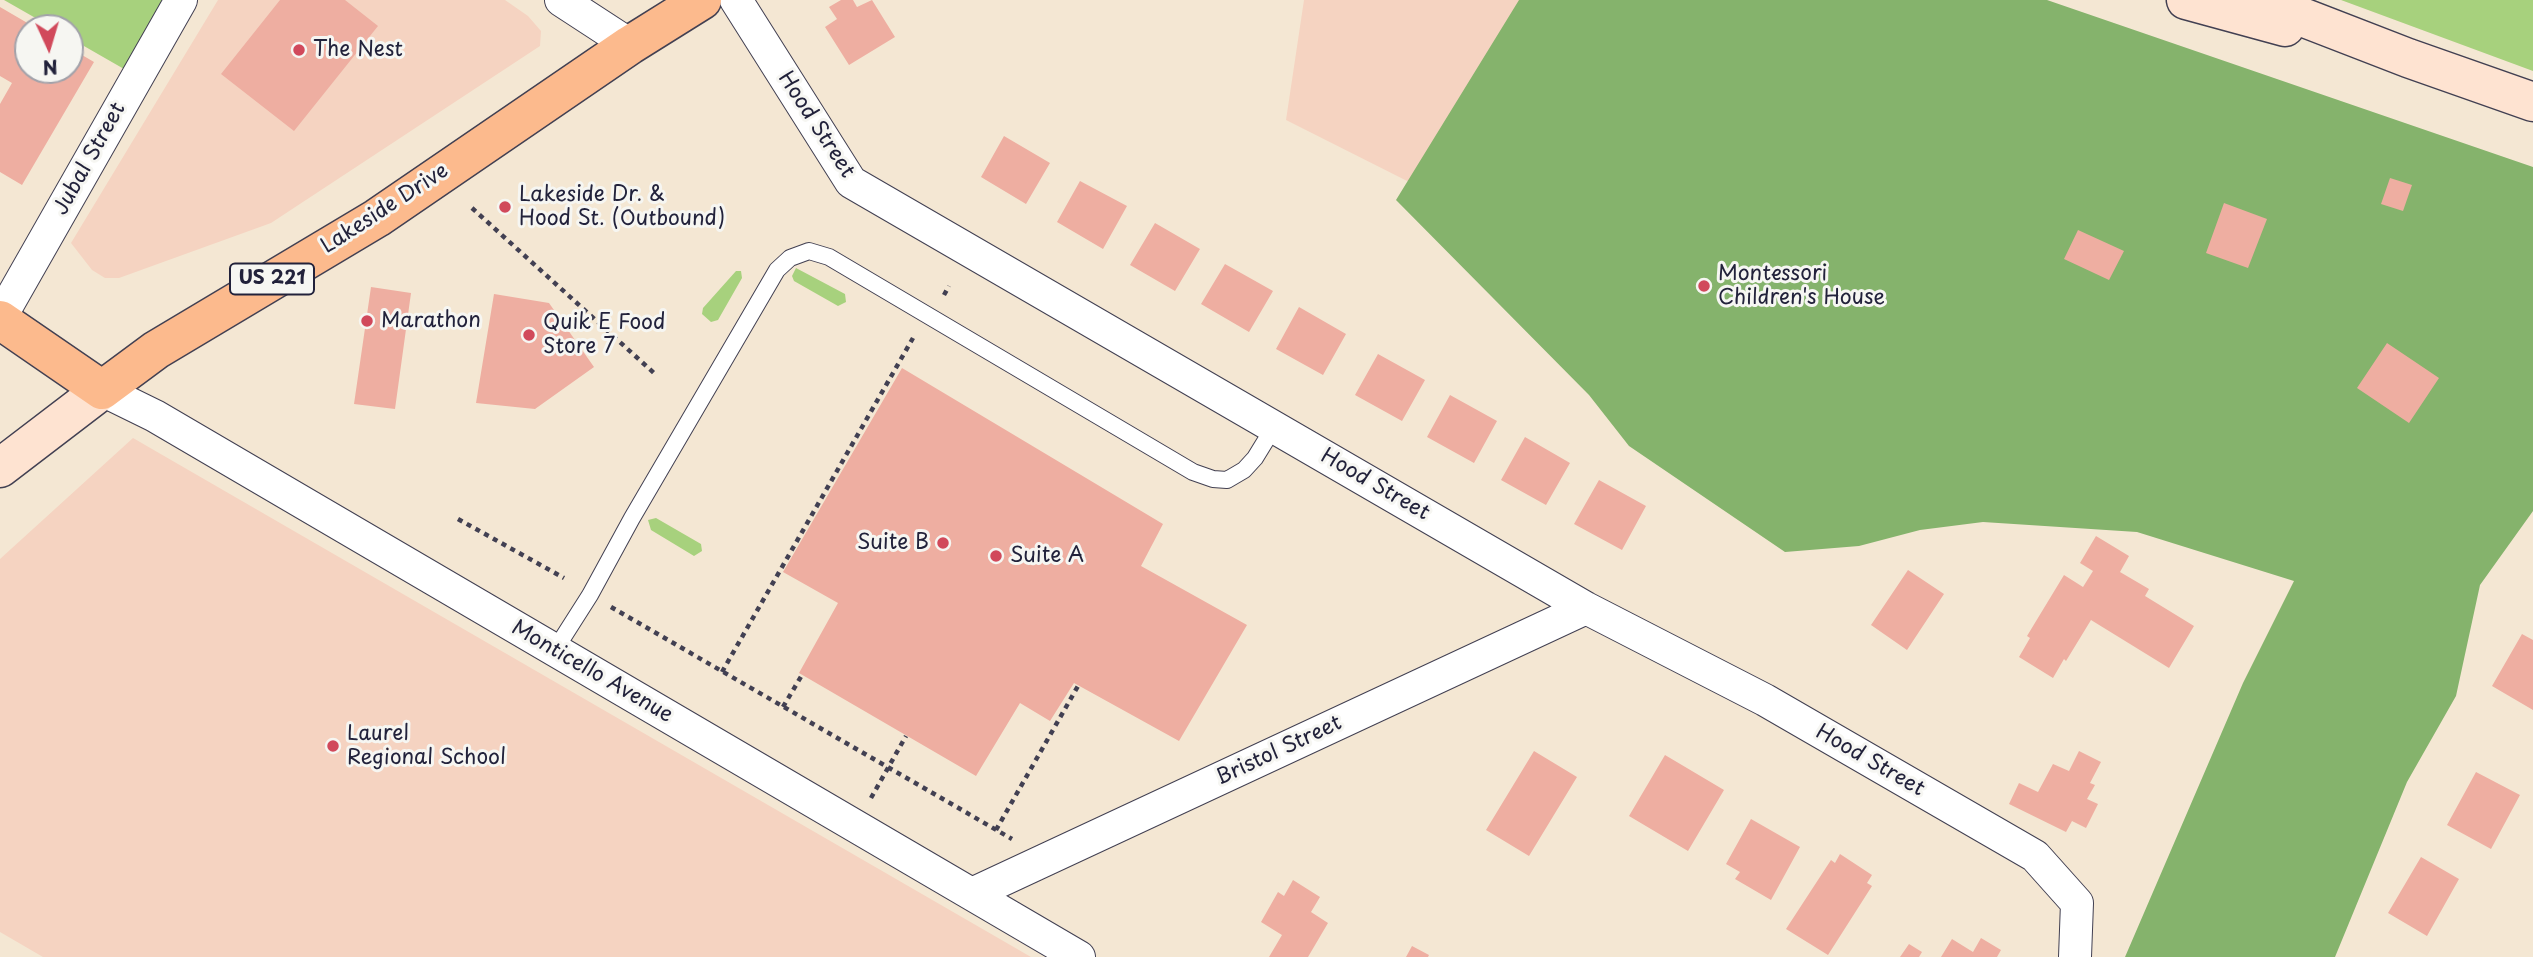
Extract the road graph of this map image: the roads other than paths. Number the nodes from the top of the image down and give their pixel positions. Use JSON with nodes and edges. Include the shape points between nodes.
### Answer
{"nodes":[{"id":1,"x":181,"y":0,"type":"edge"},
{"id":2,"x":561,"y":0,"type":"edge"},
{"id":3,"x":702,"y":0,"type":"edge"},
{"id":4,"x":736,"y":0,"type":"edge"},
{"id":5,"x":2186,"y":0,"type":"edge"},
{"id":6,"x":2258,"y":0,"type":"edge"},
{"id":7,"x":631,"y":45,"type":"junction"},
{"id":8,"x":2408,"y":58,"type":"junction"},
{"id":9,"x":2533,"y":102,"type":"edge"},
{"id":10,"x":0,"y":319,"type":"edge"},
{"id":11,"x":102,"y":390,"type":"junction"},
{"id":12,"x":1274,"y":427,"type":"junction"},
{"id":13,"x":0,"y":468,"type":"edge"},
{"id":14,"x":1586,"y":608,"type":"junction"},
{"id":15,"x":555,"y":650,"type":"junction"},
{"id":16,"x":972,"y":894,"type":"junction"},
{"id":17,"x":1079,"y":957,"type":"edge"},
{"id":18,"x":2075,"y":957,"type":"edge"}],
"edges":[{"from":1,"to":10,"type":"street","name":"Jubal Street"},
{"from":2,"to":7,"type":"street"},
{"from":3,"to":7,"type":"main road","name":"Lakeside Drive","number":"US 221"},
{"from":4,"to":12,"type":"street","name":"Hood Street","via":[[851,182]]},
{"from":5,"to":8,"type":"main road"},
{"from":6,"to":8,"type":"main road"},
{"from":7,"to":11,"type":"main road","name":"Lakeside Drive","number":"US 221","via":[[377,218],[156,350]]},
{"from":8,"to":9,"type":"main road"},
{"from":10,"to":11,"type":"main road"},
{"from":11,"to":13,"type":"main road","name":"Lakeside Drive"},
{"from":11,"to":15,"type":"street","name":"Monticello Avenue","via":[[155,416]]},
{"from":12,"to":14,"type":"street","name":"Hood Street"},
{"from":12,"to":15,"type":"lane","via":[[1255,458],[1227,480],[1193,472],[829,257],[809,251],[790,258],[777,270]]},
{"from":14,"to":16,"type":"street","name":"Bristol Street"},
{"from":14,"to":18,"type":"street","name":"Hood Street","via":[[1765,700],[2035,856],[2077,903]]},
{"from":15,"to":16,"type":"street","name":"Monticello Avenue"},
{"from":16,"to":17,"type":"street","name":"Monticello Avenue"}]}
